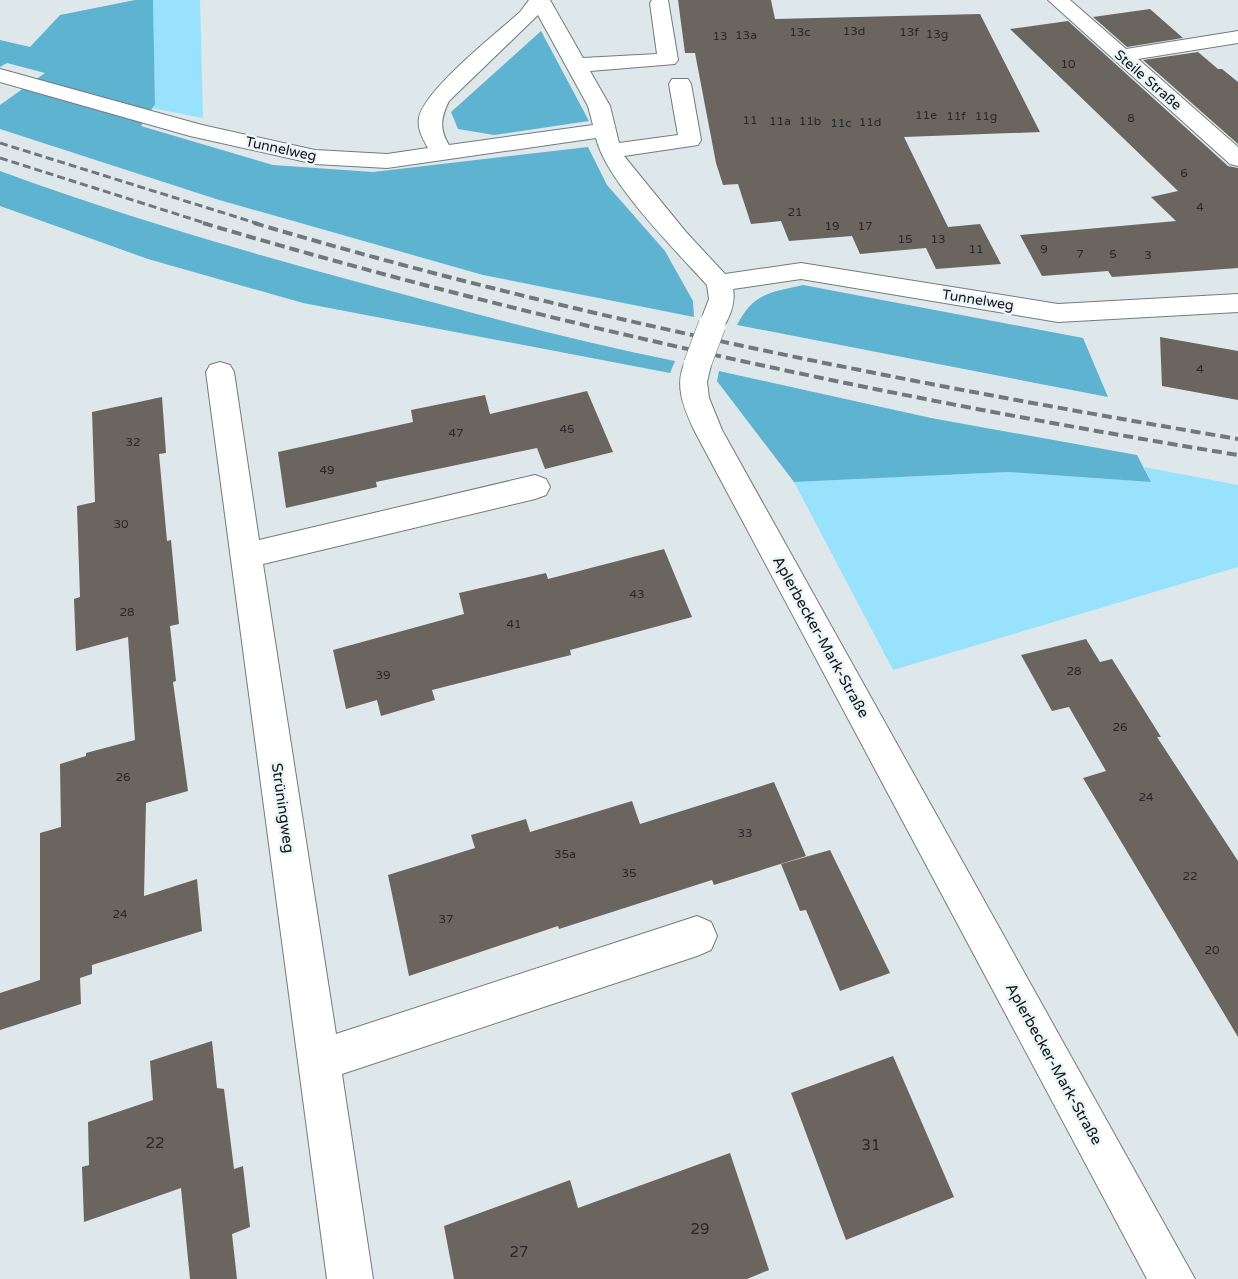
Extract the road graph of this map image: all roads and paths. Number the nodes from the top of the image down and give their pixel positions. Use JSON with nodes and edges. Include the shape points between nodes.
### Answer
{"nodes":[{"id":1,"x":539,"y":0,"type":"edge"},
{"id":2,"x":1058,"y":0,"type":"edge"},
{"id":3,"x":660,"y":3,"type":"dead end"},
{"id":4,"x":1238,"y":37,"type":"edge"},
{"id":5,"x":1120,"y":56,"type":"junction"},
{"id":6,"x":577,"y":65,"type":"junction"},
{"id":7,"x":4,"y":80,"type":"edge"},
{"id":8,"x":680,"y":84,"type":"dead end"},
{"id":9,"x":608,"y":140,"type":"junction"},
{"id":10,"x":442,"y":154,"type":"junction"},
{"id":11,"x":1238,"y":159,"type":"edge"},
{"id":12,"x":719,"y":283,"type":"junction"},
{"id":13,"x":1238,"y":303,"type":"edge"},
{"id":14,"x":220,"y":372,"type":"dead end"},
{"id":15,"x":535,"y":488,"type":"dead end"},
{"id":16,"x":248,"y":555,"type":"junction"},
{"id":17,"x":698,"y":936,"type":"dead end"},
{"id":18,"x":318,"y":1061,"type":"junction"},
{"id":19,"x":350,"y":1279,"type":"edge"},
{"id":20,"x":1172,"y":1279,"type":"edge"}],
"edges":[{"from":1,"to":6,"type":"street"},
{"from":1,"to":10,"type":"street","via":[[527,16],[439,98],[430,118],[432,136]]},
{"from":2,"to":5,"type":"street","name":"Steile Straße"},
{"from":3,"to":6,"type":"street","via":[[668,60]]},
{"from":4,"to":5,"type":"street"},
{"from":5,"to":11,"type":"street","name":"Steile Straße"},
{"from":6,"to":9,"type":"street","via":[[599,106]]},
{"from":7,"to":10,"type":"street","name":"Tunnelweg","via":[[315,157],[387,161]]},
{"from":8,"to":9,"type":"street","name":"Tunnelweg","via":[[690,140]]},
{"from":9,"to":10,"type":"street","name":"Tunnelweg"},
{"from":9,"to":12,"type":"street","via":[[625,176]]},
{"from":12,"to":13,"type":"street","name":"Tunnelweg","via":[[801,271],[1058,314]]},
{"from":12,"to":20,"type":"street","name":"Aplerbecker-Mark-Straße","bridge":true,"via":[[722,299],[692,377],[693,393],[708,430]]},
{"from":14,"to":16,"type":"street","name":"Strüningweg"},
{"from":15,"to":16,"type":"street"},
{"from":16,"to":18,"type":"street","name":"Strüningweg"},
{"from":17,"to":18,"type":"street"},
{"from":18,"to":19,"type":"street","name":"Strüningweg"}]}
